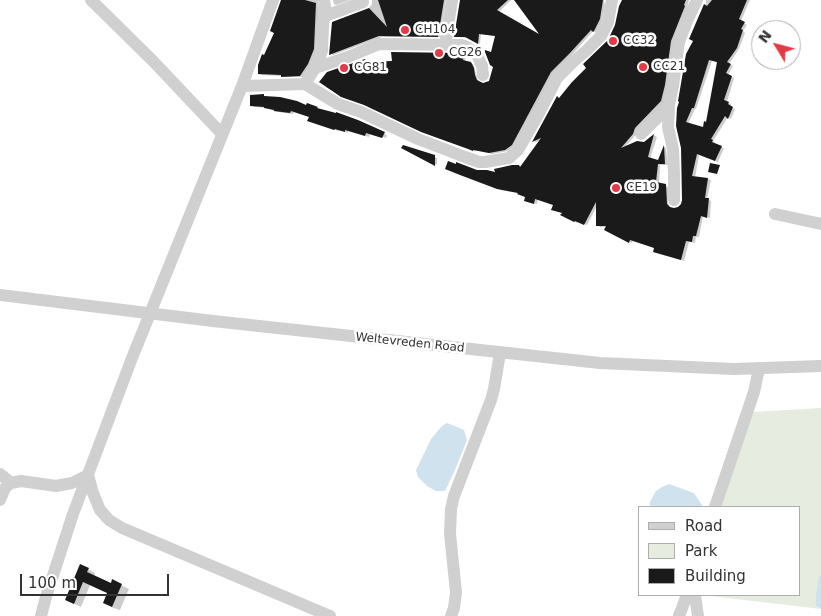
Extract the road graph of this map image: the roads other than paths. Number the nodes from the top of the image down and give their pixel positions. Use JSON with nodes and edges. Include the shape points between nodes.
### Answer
{"nodes":[{"id":1,"x":90,"y":0,"type":"edge"},
{"id":2,"x":273,"y":0,"type":"edge"},
{"id":3,"x":324,"y":0,"type":"edge"},
{"id":4,"x":452,"y":0,"type":"edge"},
{"id":5,"x":612,"y":0,"type":"edge"},
{"id":6,"x":697,"y":0,"type":"edge"},
{"id":7,"x":363,"y":2,"type":"dead end"},
{"id":8,"x":325,"y":16,"type":"junction"},
{"id":9,"x":445,"y":45,"type":"junction"},
{"id":10,"x":315,"y":68,"type":"junction"},
{"id":11,"x":483,"y":75,"type":"dead end"},
{"id":12,"x":305,"y":84,"type":"junction"},
{"id":13,"x":242,"y":86,"type":"junction"},
{"id":14,"x":669,"y":105,"type":"junction"},
{"id":15,"x":222,"y":134,"type":"junction"},
{"id":16,"x":641,"y":134,"type":"dead end"},
{"id":17,"x":674,"y":200,"type":"dead end"},
{"id":18,"x":775,"y":214,"type":"dead end"},
{"id":19,"x":821,"y":224,"type":"edge"},
{"id":20,"x":0,"y":295,"type":"edge"},
{"id":21,"x":151,"y":313,"type":"junction"},
{"id":22,"x":500,"y":352,"type":"junction"},
{"id":23,"x":821,"y":366,"type":"edge"},
{"id":24,"x":759,"y":369,"type":"junction"},
{"id":25,"x":0,"y":474,"type":"edge"},
{"id":26,"x":88,"y":475,"type":"junction"},
{"id":27,"x":12,"y":483,"type":"junction"},
{"id":28,"x":0,"y":500,"type":"edge"},
{"id":29,"x":715,"y":506,"type":"edge"},
{"id":30,"x":687,"y":596,"type":"edge"},
{"id":31,"x":695,"y":596,"type":"edge"},
{"id":32,"x":324,"y":615,"type":"edge"},
{"id":33,"x":41,"y":616,"type":"edge"},
{"id":34,"x":451,"y":616,"type":"edge"},
{"id":35,"x":679,"y":616,"type":"edge"},
{"id":36,"x":698,"y":616,"type":"edge"}],
"edges":[{"from":1,"to":15,"type":"street","via":[[154,61]]},
{"from":2,"to":13,"type":"street"},
{"from":3,"to":8,"type":"street"},
{"from":4,"to":9,"type":"street"},
{"from":5,"to":12,"type":"street","via":[[608,22],[600,36],[558,78],[518,150],[509,158],[479,162],[465,157],[338,104]]},
{"from":6,"to":14,"type":"street","via":[[679,42]]},
{"from":7,"to":8,"type":"street"},
{"from":8,"to":10,"type":"street","via":[[322,51]]},
{"from":9,"to":10,"type":"street","via":[[379,44]]},
{"from":9,"to":11,"type":"street","via":[[467,47],[477,55]]},
{"from":10,"to":12,"type":"street"},
{"from":12,"to":13,"type":"street"},
{"from":13,"to":15,"type":"street"},
{"from":14,"to":16,"type":"street"},
{"from":14,"to":17,"type":"street"},
{"from":15,"to":21,"type":"street"},
{"from":18,"to":19,"type":"street"},
{"from":20,"to":21,"type":"street","name":"Weltevreden Road"},
{"from":21,"to":22,"type":"street","name":"Weltevreden Road"},
{"from":21,"to":26,"type":"street"},
{"from":22,"to":24,"type":"street","name":"Weltevreden Road","via":[[600,363]]},
{"from":22,"to":34,"type":"street","via":[[491,400],[450,509],[456,592]]},
{"from":23,"to":24,"type":"street","name":"Weltevreden Road"},
{"from":24,"to":29,"type":"street"},
{"from":25,"to":27,"type":"street"},
{"from":26,"to":27,"type":"street","via":[[56,486]]},
{"from":26,"to":32,"type":"street","via":[[100,510],[122,528]]},
{"from":26,"to":33,"type":"street"},
{"from":27,"to":28,"type":"street","via":[[5,488]]},
{"from":30,"to":35,"type":"street"},
{"from":31,"to":36,"type":"street"}]}
